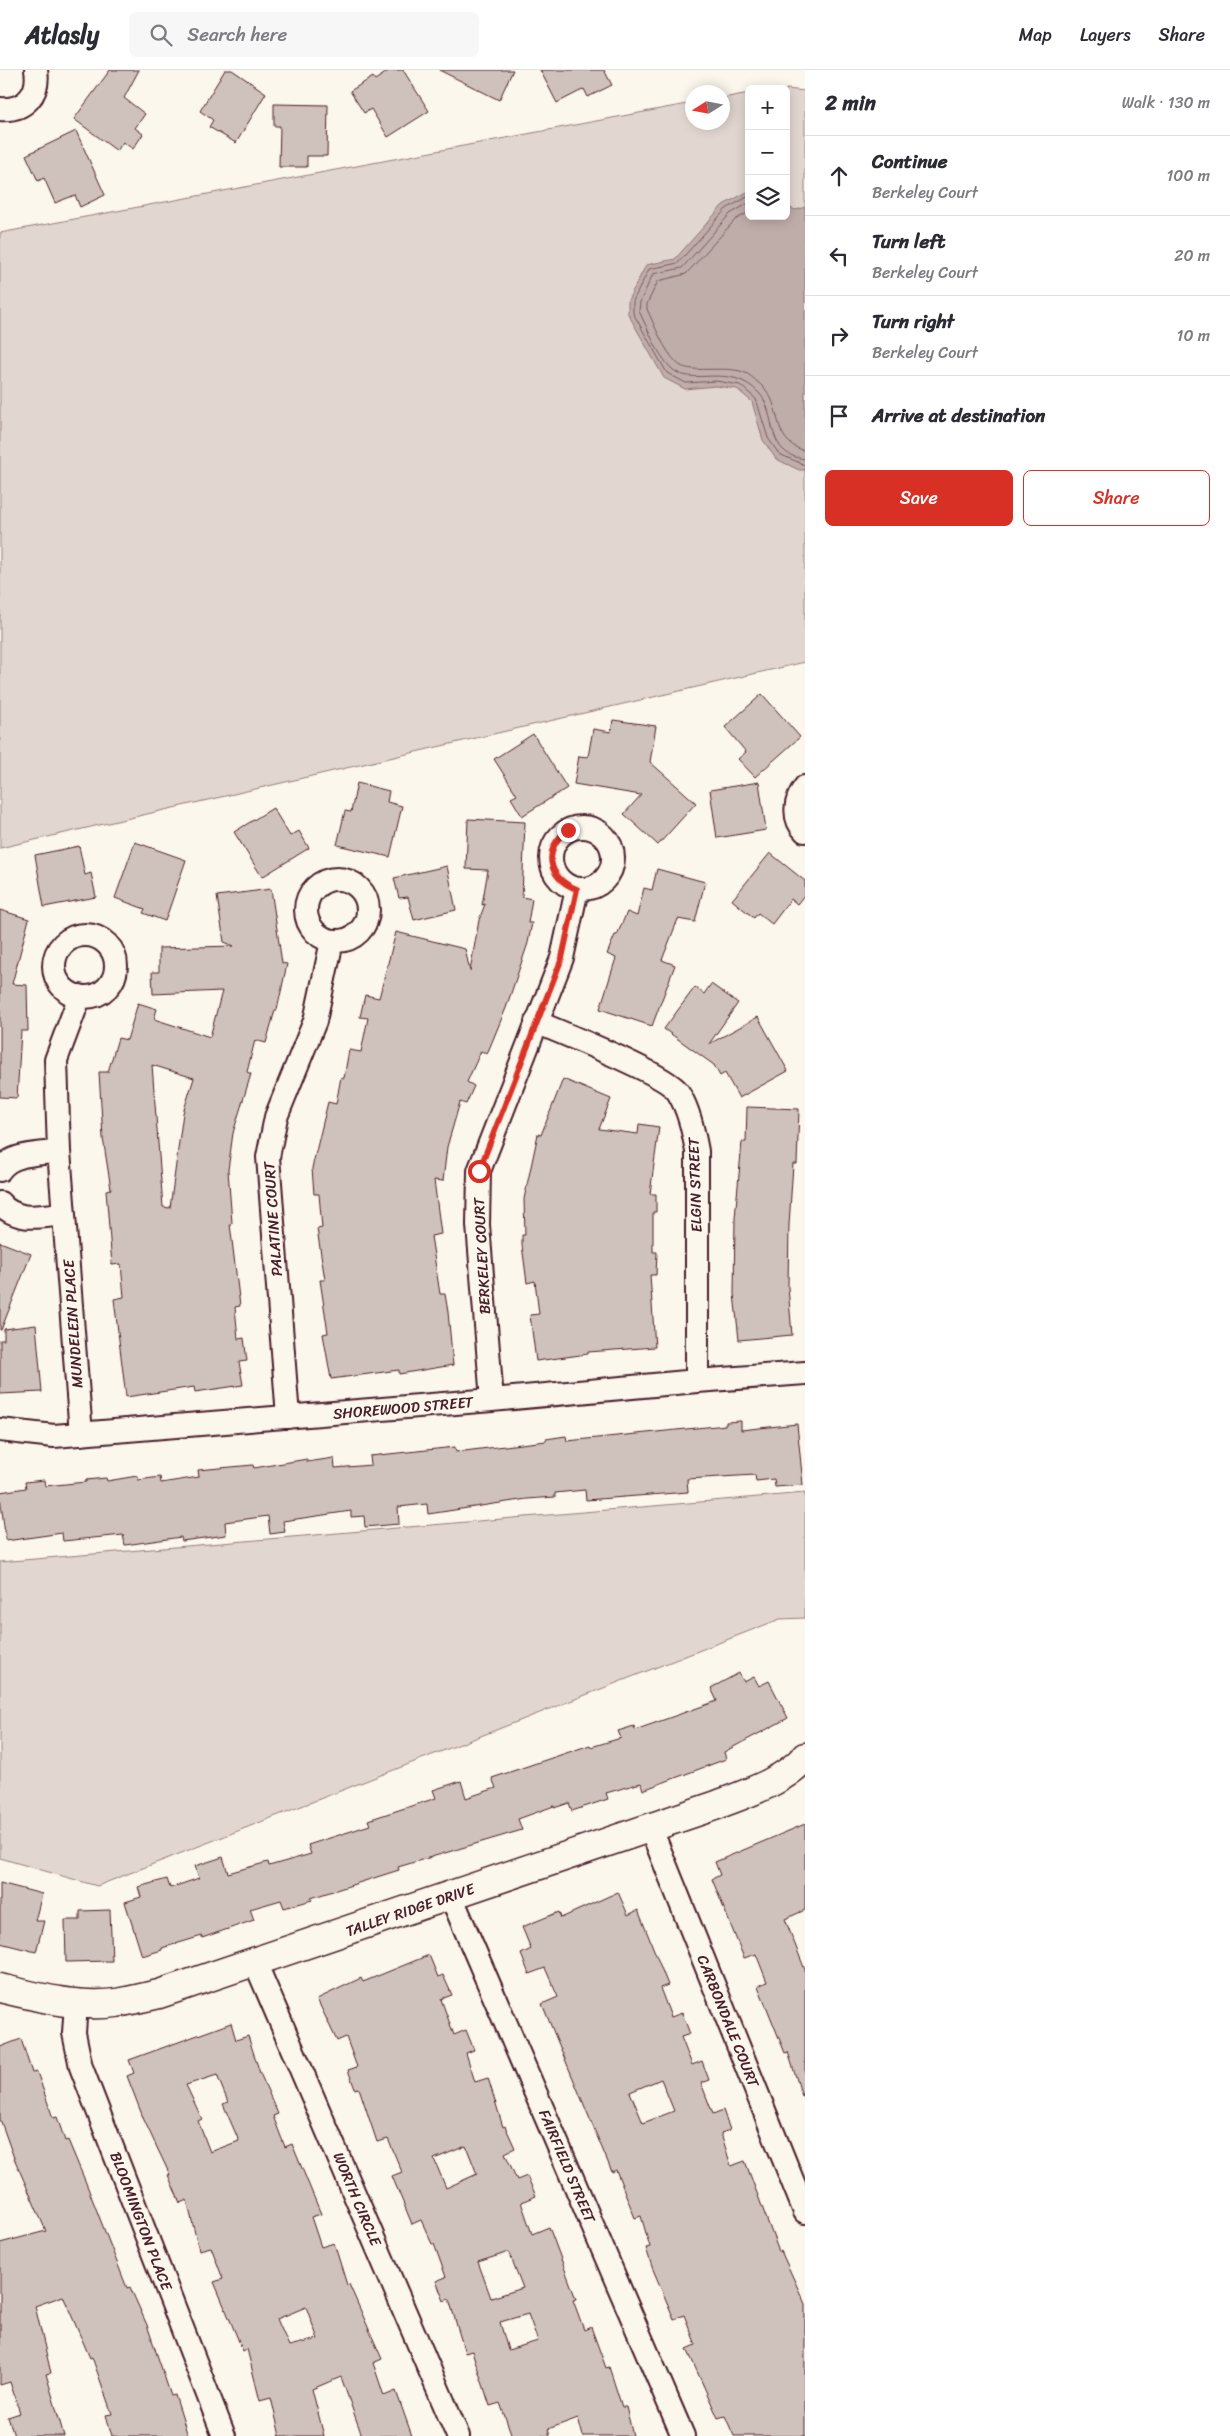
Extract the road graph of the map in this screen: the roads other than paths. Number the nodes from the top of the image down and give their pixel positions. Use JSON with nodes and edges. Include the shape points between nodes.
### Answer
{"nodes":[{"id":1,"x":36,"y":70,"type":"edge"},
{"id":2,"x":0,"y":109,"type":"edge"},
{"id":3,"x":805,"y":787,"type":"edge"},
{"id":4,"x":805,"y":831,"type":"edge"},
{"id":5,"x":577,"y":889,"type":"dead end"},
{"id":6,"x":332,"y":941,"type":"dead end"},
{"id":7,"x":80,"y":996,"type":"dead end"},
{"id":8,"x":536,"y":1022,"type":"junction"},
{"id":9,"x":59,"y":1151,"type":"junction"},
{"id":10,"x":0,"y":1170,"type":"edge"},
{"id":11,"x":0,"y":1203,"type":"edge"},
{"id":12,"x":64,"y":1214,"type":"junction"},
{"id":13,"x":805,"y":1373,"type":"edge"},
{"id":14,"x":697,"y":1380,"type":"junction"},
{"id":15,"x":492,"y":1400,"type":"junction"},
{"id":16,"x":288,"y":1417,"type":"junction"},
{"id":17,"x":0,"y":1430,"type":"edge"},
{"id":18,"x":81,"y":1434,"type":"junction"},
{"id":19,"x":805,"y":1757,"type":"edge"},
{"id":20,"x":650,"y":1829,"type":"junction"},
{"id":21,"x":451,"y":1896,"type":"junction"},
{"id":22,"x":255,"y":1962,"type":"junction"},
{"id":23,"x":0,"y":1988,"type":"edge"},
{"id":24,"x":76,"y":2003,"type":"junction"},
{"id":25,"x":805,"y":2212,"type":"edge"},
{"id":26,"x":224,"y":2436,"type":"edge"},
{"id":27,"x":458,"y":2436,"type":"edge"},
{"id":28,"x":683,"y":2436,"type":"edge"}],
"edges":[{"from":1,"to":2,"type":"street","via":[[38,81],[28,101],[20,107]]},
{"from":3,"to":4,"type":"street","via":[[796,807],[797,818]]},
{"from":5,"to":8,"type":"street","name":"BERKELEY COURT","via":[[562,958]]},
{"from":6,"to":16,"type":"street","name":"PALATINE COURT","via":[[315,1020],[276,1117],[268,1157]]},
{"from":7,"to":9,"type":"street","name":"MUNDELEIN PLACE","via":[[56,1060]]},
{"from":8,"to":14,"type":"street","name":"ELGIN STREET","via":[[655,1074],[677,1090],[691,1121],[697,1151]]},
{"from":8,"to":15,"type":"street","name":"BERKELEY COURT","via":[[479,1171],[478,1225]]},
{"from":9,"to":10,"type":"street","via":[[17,1156]]},
{"from":9,"to":12,"type":"street","name":"MUNDELEIN PLACE"},
{"from":11,"to":12,"type":"street","via":[[8,1212],[21,1217]]},
{"from":12,"to":18,"type":"street","name":"MUNDELEIN PLACE"},
{"from":13,"to":14,"type":"street","name":"SHOREWOOD STREET"},
{"from":14,"to":15,"type":"street","name":"SHOREWOOD STREET"},
{"from":15,"to":16,"type":"street","name":"SHOREWOOD STREET"},
{"from":16,"to":18,"type":"street","name":"SHOREWOOD STREET"},
{"from":17,"to":18,"type":"street","name":"SHOREWOOD STREET","via":[[54,1436]]},
{"from":19,"to":20,"type":"street","name":"TALLEY RIDGE DRIVE","via":[[762,1788]]},
{"from":20,"to":21,"type":"street","name":"TALLEY RIDGE DRIVE"},
{"from":20,"to":25,"type":"street","name":"CARBONDALE COURT"},
{"from":21,"to":22,"type":"street","name":"TALLEY RIDGE DRIVE"},
{"from":21,"to":28,"type":"street","name":"FAIRFIELD STREET"},
{"from":22,"to":24,"type":"street","name":"TALLEY RIDGE DRIVE","via":[[158,1994],[115,2003]]},
{"from":22,"to":27,"type":"street","name":"WORTH CIRCLE"},
{"from":23,"to":24,"type":"street","name":"TALLEY RIDGE DRIVE"},
{"from":24,"to":26,"type":"street","name":"BLOOMINGTON PLACE","via":[[74,2033],[81,2067]]}]}
